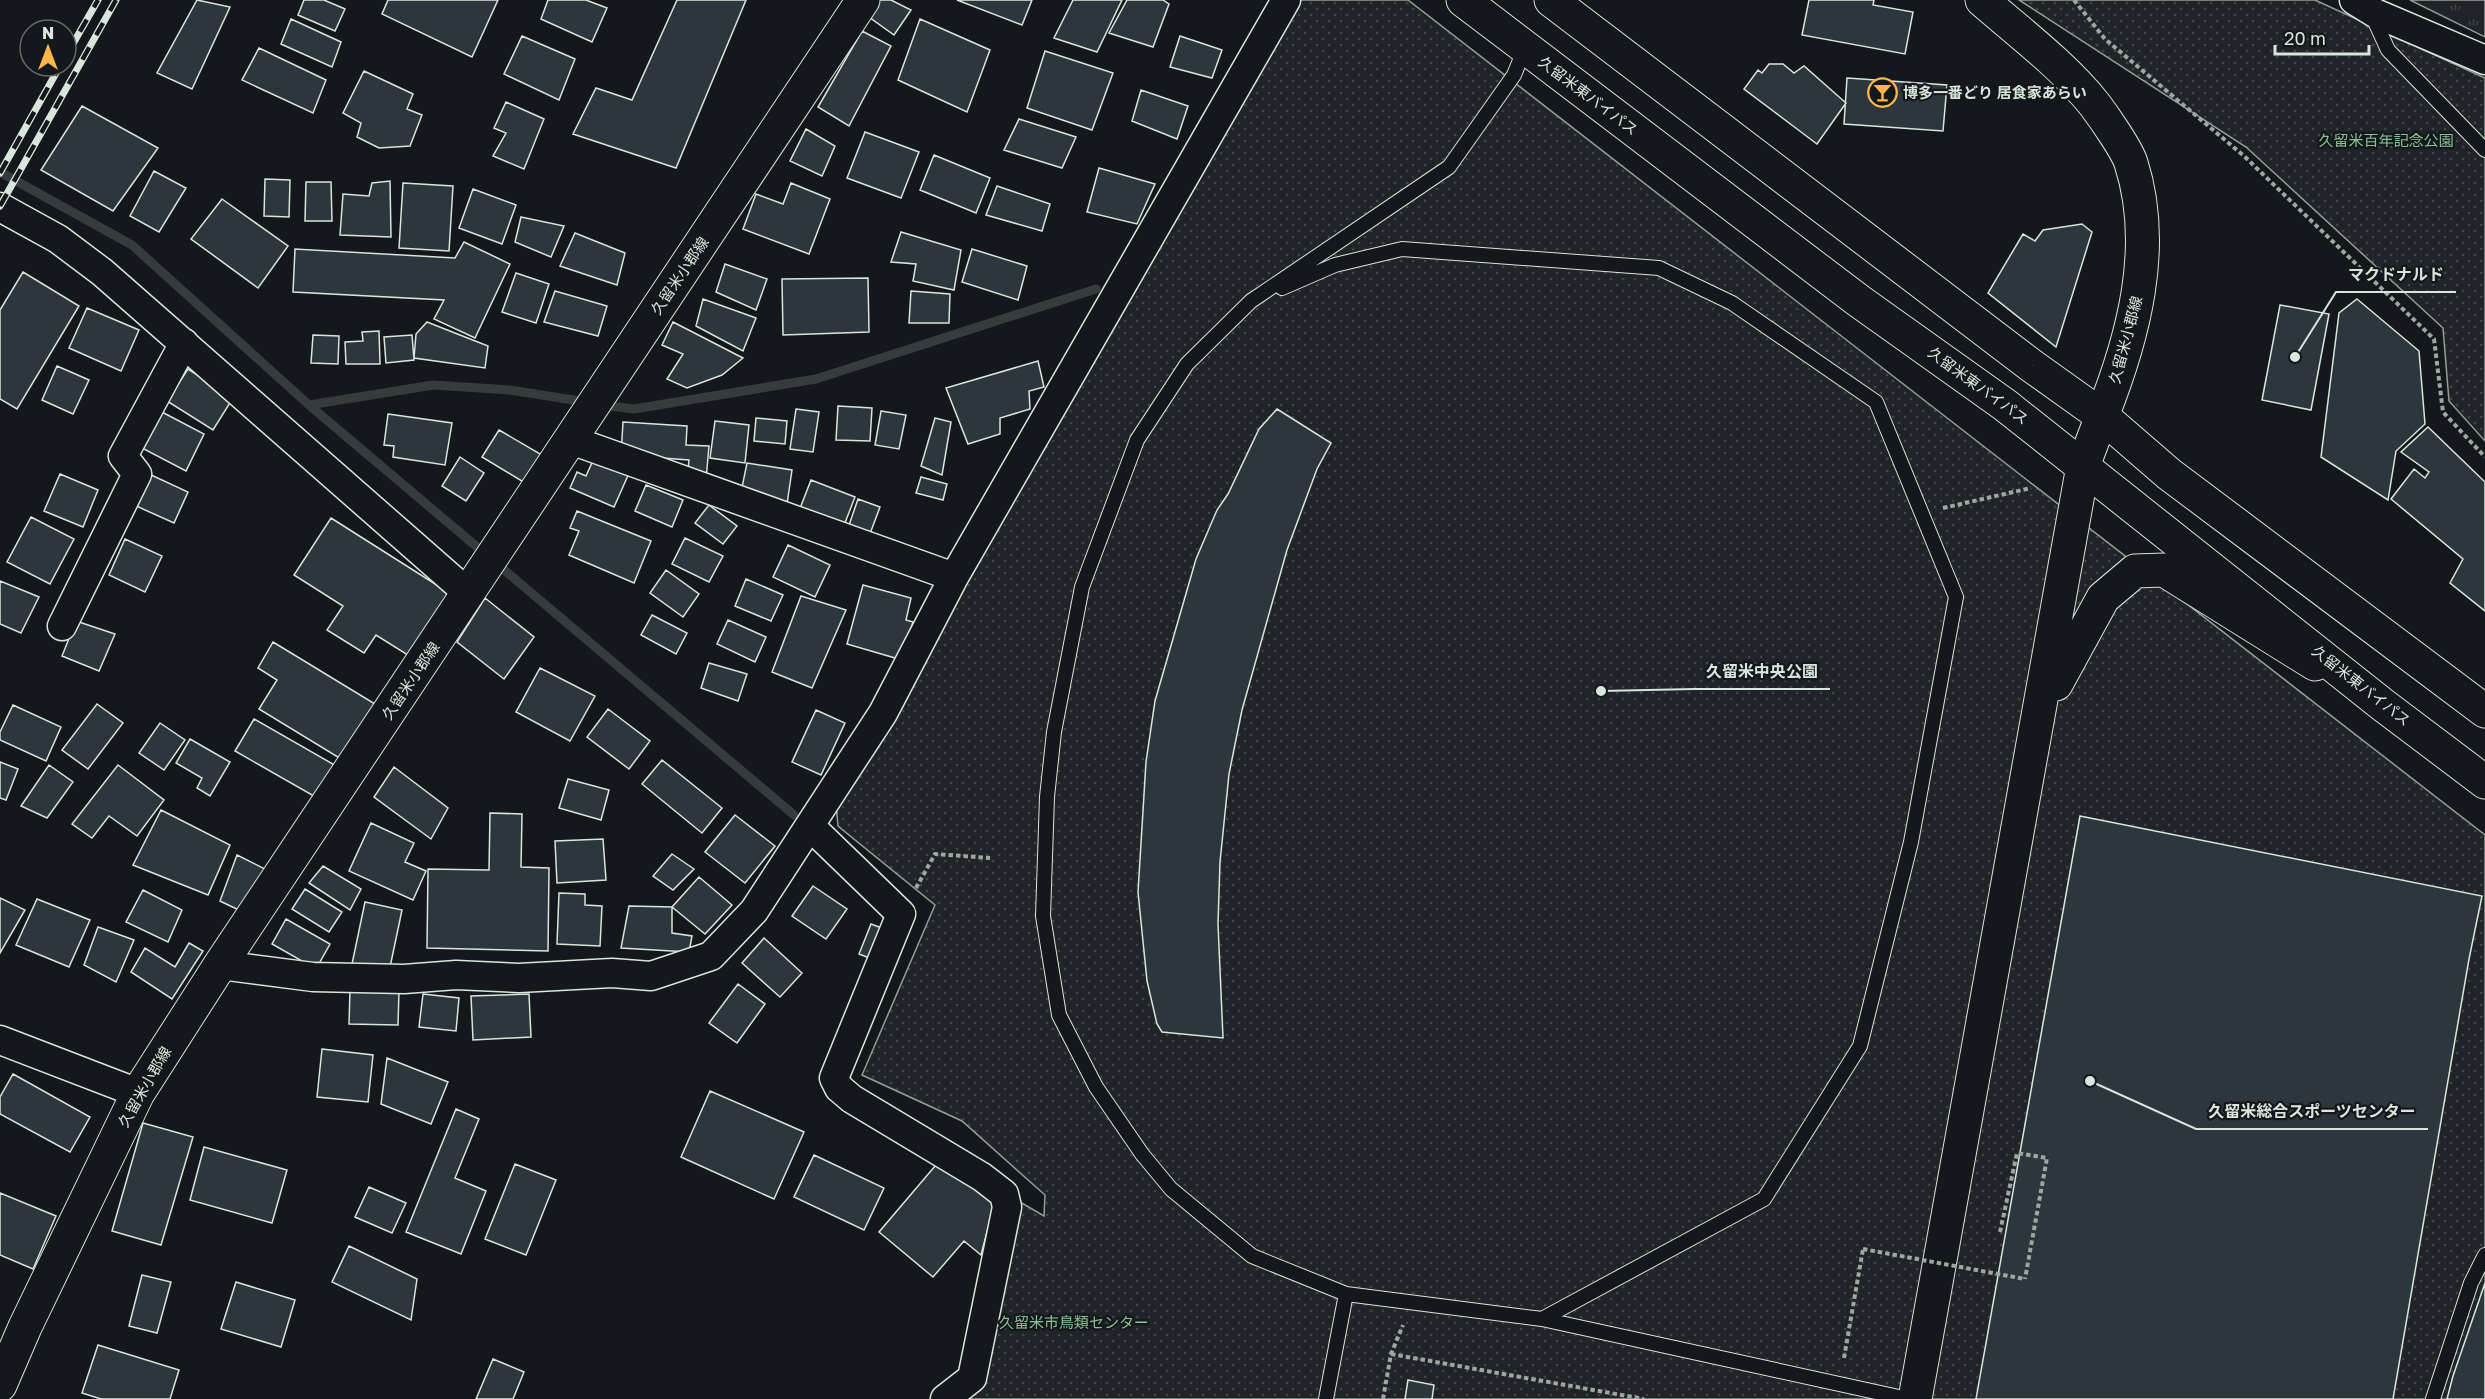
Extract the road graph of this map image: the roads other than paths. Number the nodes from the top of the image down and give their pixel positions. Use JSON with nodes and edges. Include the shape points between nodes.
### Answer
{"nodes":[{"id":1,"x":863,"y":0,"type":"edge"},
{"id":2,"x":1286,"y":0,"type":"edge"},
{"id":3,"x":1463,"y":0,"type":"edge"},
{"id":4,"x":1551,"y":0,"type":"edge"},
{"id":5,"x":1982,"y":0,"type":"edge"},
{"id":6,"x":2362,"y":5,"type":"edge"},
{"id":7,"x":1525,"y":48,"type":"junction"},
{"id":8,"x":2485,"y":60,"type":"edge"},
{"id":9,"x":2485,"y":150,"type":"edge"},
{"id":10,"x":0,"y":207,"type":"edge"},
{"id":11,"x":1251,"y":301,"type":"junction"},
{"id":12,"x":184,"y":343,"type":"junction"},
{"id":13,"x":2102,"y":416,"type":"junction"},
{"id":14,"x":571,"y":440,"type":"junction"},
{"id":15,"x":2084,"y":466,"type":"junction"},
{"id":16,"x":954,"y":577,"type":"junction"},
{"id":17,"x":469,"y":594,"type":"junction"},
{"id":18,"x":62,"y":626,"type":"dead end"},
{"id":19,"x":2384,"y":705,"type":"junction"},
{"id":20,"x":2485,"y":711,"type":"edge"},
{"id":21,"x":2039,"y":719,"type":"junction"},
{"id":22,"x":2485,"y":782,"type":"edge"},
{"id":23,"x":810,"y":826,"type":"junction"},
{"id":24,"x":220,"y":965,"type":"junction"},
{"id":25,"x":0,"y":1040,"type":"edge"},
{"id":26,"x":138,"y":1093,"type":"junction"},
{"id":27,"x":2485,"y":1255,"type":"edge"},
{"id":28,"x":1346,"y":1294,"type":"junction"},
{"id":29,"x":1542,"y":1319,"type":"junction"},
{"id":30,"x":0,"y":1385,"type":"edge"},
{"id":31,"x":945,"y":1399,"type":"edge"},
{"id":32,"x":1326,"y":1399,"type":"edge"},
{"id":33,"x":1908,"y":1399,"type":"edge"},
{"id":34,"x":1915,"y":1399,"type":"edge"},
{"id":35,"x":2433,"y":1399,"type":"edge"}],
"edges":[{"from":1,"to":14,"type":"main road","name":"久留米小郡線"},
{"from":2,"to":16,"type":"street"},
{"from":3,"to":7,"type":"main road","name":"久留米東バイパス"},
{"from":4,"to":13,"type":"main road"},
{"from":5,"to":13,"type":"main road","name":"久留米小郡線","via":[[2044,53],[2095,105],[2131,162],[2143,223],[2139,295],[2115,384]]},
{"from":6,"to":8,"type":"street"},
{"from":6,"to":9,"type":"lane","via":[[2388,50]]},
{"from":7,"to":11,"type":"lane","via":[[1514,75],[1449,167]]},
{"from":7,"to":15,"type":"main road","name":"久留米東バイパス"},
{"from":10,"to":12,"type":"street","via":[[57,239]]},
{"from":11,"to":28,"type":"lane","via":[[1187,364],[1137,440],[1082,587],[1054,732],[1047,797],[1043,916],[1059,1015],[1096,1087],[1142,1154],[1171,1189],[1252,1256]]},
{"from":11,"to":29,"type":"lane","via":[[1335,265],[1402,249],[1659,268],[1732,303],[1876,402],[1956,597],[1911,842],[1860,1046],[1764,1199]]},
{"from":12,"to":17,"type":"street"},
{"from":12,"to":18,"type":"street","via":[[123,456],[137,474]]},
{"from":13,"to":15,"type":"main road","name":"久留米小郡線"},
{"from":13,"to":20,"type":"main road","via":[[2169,474]]},
{"from":14,"to":16,"type":"street"},
{"from":14,"to":17,"type":"main road","name":"久留米小郡線"},
{"from":15,"to":19,"type":"main road","name":"久留米東バイパス"},
{"from":15,"to":21,"type":"main road","name":"久留米小郡線"},
{"from":16,"to":23,"type":"street","via":[[883,713]]},
{"from":17,"to":24,"type":"main road","name":"久留米小郡線"},
{"from":19,"to":21,"type":"main road","via":[[2164,570],[2135,571],[2103,598]]},
{"from":19,"to":22,"type":"main road","name":"久留米東バイパス"},
{"from":21,"to":34,"type":"main road","name":"久留米小郡線"},
{"from":23,"to":24,"type":"street","via":[[754,911],[711,956],[651,976],[313,977]]},
{"from":23,"to":31,"type":"street","via":[[901,914],[834,1078],[839,1088],[1004,1194],[1007,1207],[972,1378]]},
{"from":24,"to":26,"type":"main road","name":"久留米小郡線"},
{"from":25,"to":26,"type":"street"},
{"from":26,"to":30,"type":"main road","name":"久留米小郡線"},
{"from":27,"to":35,"type":"lane","via":[[2471,1283]]},
{"from":28,"to":29,"type":"lane"},
{"from":28,"to":32,"type":"lane"},
{"from":29,"to":33,"type":"lane"}]}
